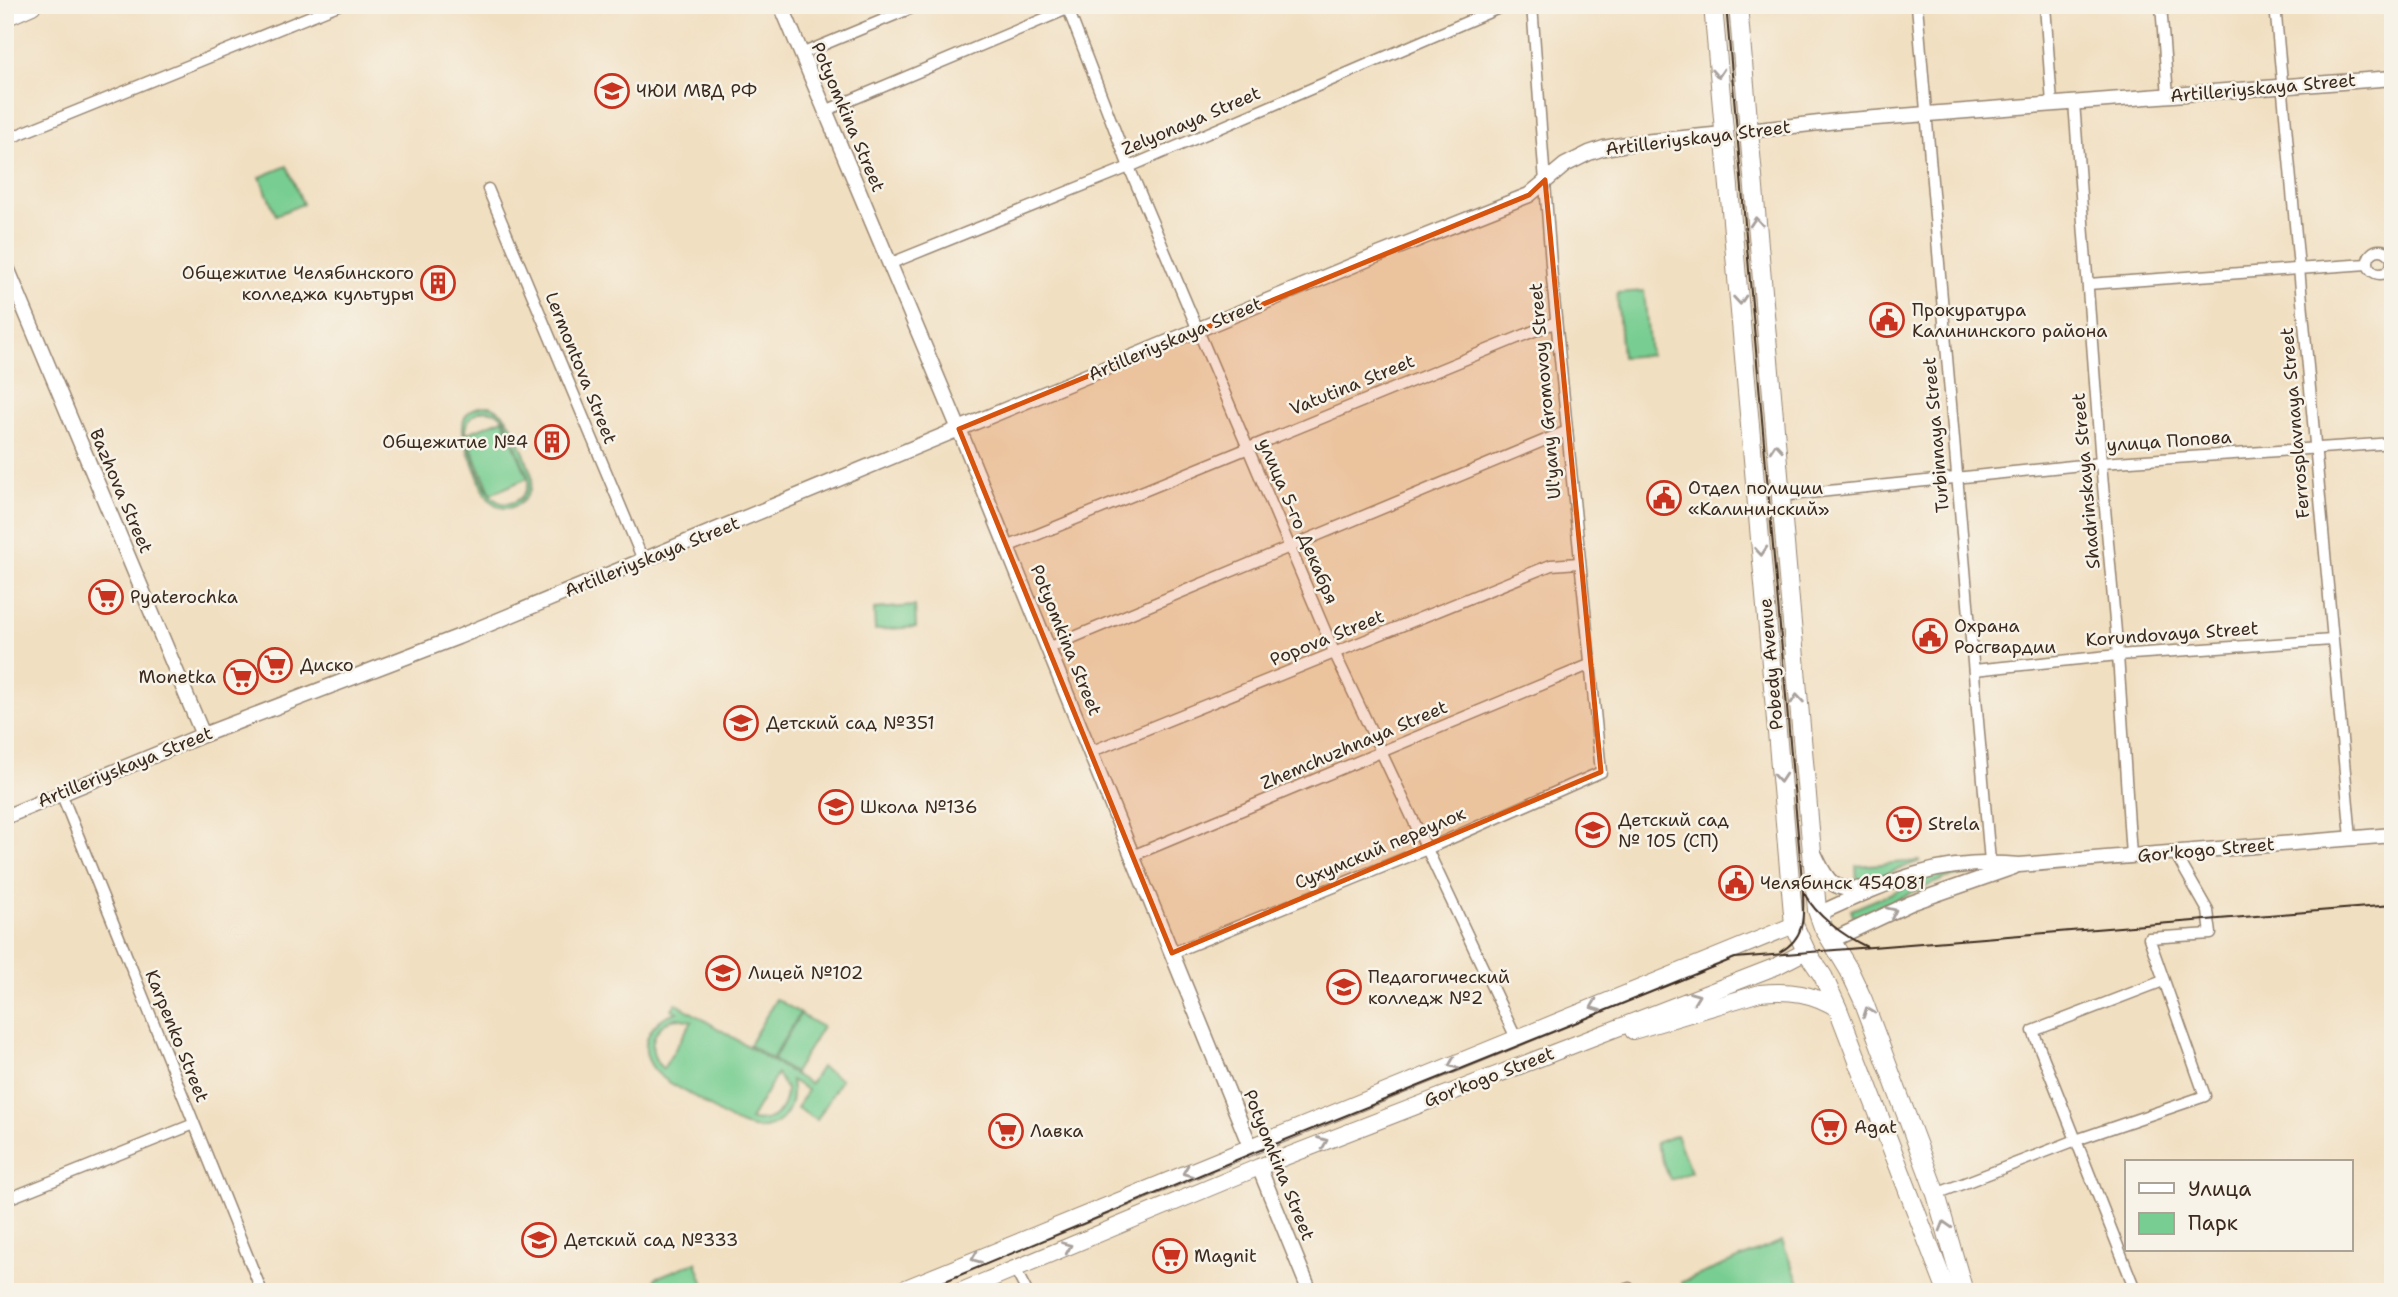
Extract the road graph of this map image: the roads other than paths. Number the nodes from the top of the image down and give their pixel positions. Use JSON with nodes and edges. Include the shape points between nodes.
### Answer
{"nodes":[{"id":1,"x":32,"y":5,"type":"edge"},
{"id":2,"x":338,"y":5,"type":"edge"},
{"id":3,"x":781,"y":5,"type":"edge"},
{"id":4,"x":919,"y":5,"type":"edge"},
{"id":5,"x":1506,"y":5,"type":"edge"},
{"id":6,"x":1532,"y":5,"type":"edge"},
{"id":7,"x":1713,"y":5,"type":"edge"},
{"id":8,"x":1738,"y":5,"type":"edge"},
{"id":9,"x":1917,"y":5,"type":"edge"},
{"id":10,"x":2045,"y":5,"type":"edge"},
{"id":11,"x":2161,"y":5,"type":"edge"},
{"id":12,"x":2275,"y":5,"type":"edge"},
{"id":13,"x":1073,"y":7,"type":"edge"},
{"id":14,"x":5,"y":17,"type":"edge"},
{"id":15,"x":801,"y":54,"type":"junction"},
{"id":16,"x":2393,"y":78,"type":"edge"},
{"id":17,"x":2282,"y":87,"type":"junction"},
{"id":18,"x":2168,"y":96,"type":"junction"},
{"id":19,"x":2074,"y":102,"type":"junction"},
{"id":20,"x":2052,"y":104,"type":"junction"},
{"id":21,"x":825,"y":111,"type":"junction"},
{"id":22,"x":1927,"y":114,"type":"junction"},
{"id":23,"x":1749,"y":131,"type":"junction"},
{"id":24,"x":1723,"y":134,"type":"junction"},
{"id":25,"x":5,"y":140,"type":"edge"},
{"id":26,"x":1129,"y":167,"type":"junction"},
{"id":27,"x":1545,"y":180,"type":"junction"},
{"id":28,"x":488,"y":189,"type":"dead end"},
{"id":29,"x":5,"y":262,"type":"edge"},
{"id":30,"x":889,"y":264,"type":"junction"},
{"id":31,"x":2367,"y":264,"type":"dead end"},
{"id":32,"x":2298,"y":270,"type":"junction"},
{"id":33,"x":2088,"y":284,"type":"junction"},
{"id":34,"x":1556,"y":322,"type":"junction"},
{"id":35,"x":1197,"y":330,"type":"junction"},
{"id":36,"x":959,"y":429,"type":"junction"},
{"id":37,"x":1567,"y":430,"type":"junction"},
{"id":38,"x":2393,"y":443,"type":"edge"},
{"id":39,"x":1248,"y":447,"type":"junction"},
{"id":40,"x":2314,"y":449,"type":"junction"},
{"id":41,"x":2101,"y":463,"type":"junction"},
{"id":42,"x":1958,"y":479,"type":"junction"},
{"id":43,"x":1780,"y":496,"type":"junction"},
{"id":44,"x":1007,"y":547,"type":"junction"},
{"id":45,"x":1289,"y":548,"type":"junction"},
{"id":46,"x":643,"y":560,"type":"junction"},
{"id":47,"x":1579,"y":563,"type":"junction"},
{"id":48,"x":2332,"y":640,"type":"junction"},
{"id":49,"x":1048,"y":648,"type":"junction"},
{"id":50,"x":1335,"y":654,"type":"junction"},
{"id":51,"x":2118,"y":655,"type":"junction"},
{"id":52,"x":1589,"y":666,"type":"junction"},
{"id":53,"x":1974,"y":670,"type":"junction"},
{"id":54,"x":202,"y":735,"type":"junction"},
{"id":55,"x":1090,"y":752,"type":"junction"},
{"id":56,"x":1381,"y":753,"type":"junction"},
{"id":57,"x":1601,"y":772,"type":"joint"},
{"id":58,"x":61,"y":793,"type":"junction"},
{"id":59,"x":5,"y":817,"type":"edge"},
{"id":60,"x":2393,"y":835,"type":"edge"},
{"id":61,"x":2351,"y":838,"type":"junction"},
{"id":62,"x":1811,"y":846,"type":"junction"},
{"id":63,"x":1427,"y":849,"type":"junction"},
{"id":64,"x":2175,"y":853,"type":"junction"},
{"id":65,"x":1132,"y":856,"type":"junction"},
{"id":66,"x":2131,"y":856,"type":"junction"},
{"id":67,"x":1990,"y":862,"type":"junction"},
{"id":68,"x":2019,"y":865,"type":"junction"},
{"id":69,"x":1883,"y":886,"type":"junction"},
{"id":70,"x":1818,"y":914,"type":"junction"},
{"id":71,"x":1794,"y":925,"type":"junction"},
{"id":72,"x":1830,"y":941,"type":"junction"},
{"id":73,"x":1806,"y":951,"type":"junction"},
{"id":74,"x":1172,"y":953,"type":"junction"},
{"id":75,"x":2163,"y":981,"type":"junction"},
{"id":76,"x":1838,"y":1009,"type":"junction"},
{"id":77,"x":1516,"y":1038,"type":"junction"},
{"id":78,"x":1586,"y":1039,"type":"junction"},
{"id":79,"x":1427,"y":1074,"type":"junction"},
{"id":80,"x":1435,"y":1097,"type":"junction"},
{"id":81,"x":194,"y":1124,"type":"junction"},
{"id":82,"x":2076,"y":1140,"type":"junction"},
{"id":83,"x":1250,"y":1146,"type":"junction"},
{"id":84,"x":1259,"y":1167,"type":"junction"},
{"id":85,"x":1936,"y":1194,"type":"junction"},
{"id":86,"x":5,"y":1200,"type":"edge"},
{"id":87,"x":1015,"y":1269,"type":"junction"},
{"id":88,"x":262,"y":1292,"type":"edge"},
{"id":89,"x":896,"y":1292,"type":"edge"},
{"id":90,"x":959,"y":1292,"type":"edge"},
{"id":91,"x":1027,"y":1292,"type":"edge"},
{"id":92,"x":1310,"y":1292,"type":"edge"},
{"id":93,"x":1947,"y":1292,"type":"edge"},
{"id":94,"x":1964,"y":1292,"type":"edge"},
{"id":95,"x":2136,"y":1292,"type":"edge"}],
"edges":[{"from":1,"to":14,"type":"main road"},
{"from":2,"to":25,"type":"street"},
{"from":3,"to":15,"type":"street","name":"Potyomkina Street"},
{"from":4,"to":15,"type":"street"},
{"from":5,"to":26,"type":"street","name":"Zelyonaya Street"},
{"from":6,"to":27,"type":"street","name":"Ul'yany Gromovoy Street"},
{"from":7,"to":24,"type":"main road","name":"Pobedy Avenue","one_way":true},
{"from":8,"to":23,"type":"main road","name":"Pobedy Avenue"},
{"from":9,"to":22,"type":"street","name":"Turbinnaya Street"},
{"from":10,"to":20,"type":"street"},
{"from":11,"to":18,"type":"street"},
{"from":12,"to":17,"type":"street","name":"Ferrosplavnaya Street"},
{"from":13,"to":21,"type":"street"},
{"from":13,"to":26,"type":"street","name":"улица 5-го Декабря"},
{"from":15,"to":21,"type":"street","name":"Potyomkina Street"},
{"from":16,"to":17,"type":"street","name":"Artilleriyskaya Street"},
{"from":17,"to":18,"type":"street","name":"Artilleriyskaya Street"},
{"from":17,"to":32,"type":"street","name":"Ferrosplavnaya Street"},
{"from":18,"to":19,"type":"street","name":"Artilleriyskaya Street"},
{"from":19,"to":20,"type":"street","name":"Artilleriyskaya Street"},
{"from":19,"to":33,"type":"street","name":"Shadrinskaya Street"},
{"from":20,"to":22,"type":"street","name":"Artilleriyskaya Street"},
{"from":21,"to":30,"type":"street","name":"Potyomkina Street"},
{"from":22,"to":23,"type":"street","name":"Artilleriyskaya Street"},
{"from":22,"to":42,"type":"street","name":"Turbinnaya Street"},
{"from":23,"to":24,"type":"main road","name":"Artilleriyskaya Street"},
{"from":43,"to":23,"type":"main road","name":"Pobedy Avenue","one_way":true},
{"from":24,"to":27,"type":"street","name":"Artilleriyskaya Street","via":[[1604,148],[1566,164]]},
{"from":24,"to":71,"type":"main road","name":"Pobedy Avenue","one_way":true},
{"from":26,"to":30,"type":"street","name":"Zelyonaya Street"},
{"from":26,"to":35,"type":"street","name":"улица 5-го Декабря"},
{"from":27,"to":34,"type":"street","name":"Ul'yany Gromovoy Street"},
{"from":27,"to":35,"type":"street","name":"Artilleriyskaya Street","via":[[1529,195]]},
{"from":28,"to":46,"type":"street","name":"Lermontova Street"},
{"from":29,"to":54,"type":"street","name":"Bazhova Street"},
{"from":30,"to":36,"type":"street","name":"Potyomkina Street"},
{"from":31,"to":32,"type":"street"},
{"from":32,"to":33,"type":"street"},
{"from":32,"to":40,"type":"street","name":"Ferrosplavnaya Street"},
{"from":33,"to":41,"type":"street","name":"Shadrinskaya Street"},
{"from":34,"to":37,"type":"street","name":"Ul'yany Gromovoy Street"},
{"from":34,"to":39,"type":"street","name":"Vatutina Street"},
{"from":35,"to":36,"type":"street","name":"Artilleriyskaya Street"},
{"from":35,"to":39,"type":"street","name":"улица 5-го Декабря"},
{"from":36,"to":44,"type":"street","name":"Potyomkina Street"},
{"from":36,"to":46,"type":"street","name":"Artilleriyskaya Street"},
{"from":37,"to":45,"type":"street"},
{"from":37,"to":47,"type":"street","name":"Ul'yany Gromovoy Street"},
{"from":38,"to":40,"type":"street","name":"улица Попова"},
{"from":39,"to":44,"type":"street","name":"Vatutina Street"},
{"from":39,"to":45,"type":"street","name":"улица 5-го Декабря"},
{"from":40,"to":41,"type":"street","name":"улица Попова"},
{"from":40,"to":48,"type":"street","name":"Ferrosplavnaya Street"},
{"from":41,"to":42,"type":"street","name":"улица Попова"},
{"from":41,"to":51,"type":"street","name":"Shadrinskaya Street"},
{"from":42,"to":43,"type":"street","name":"улица Попова"},
{"from":42,"to":53,"type":"street","name":"Turbinnaya Street"},
{"from":62,"to":43,"type":"main road","name":"Pobedy Avenue","one_way":true},
{"from":44,"to":49,"type":"street","name":"Potyomkina Street"},
{"from":45,"to":49,"type":"street"},
{"from":45,"to":50,"type":"street","name":"улица 5-го Декабря"},
{"from":46,"to":54,"type":"street","name":"Artilleriyskaya Street"},
{"from":47,"to":50,"type":"street","name":"Popova Street","via":[[1552,565]]},
{"from":47,"to":52,"type":"street","name":"Ul'yany Gromovoy Street"},
{"from":48,"to":51,"type":"street","name":"Korundovaya Street"},
{"from":48,"to":61,"type":"street","name":"Ferrosplavnaya Street"},
{"from":49,"to":55,"type":"street","name":"Potyomkina Street"},
{"from":50,"to":55,"type":"street","name":"Popova Street"},
{"from":50,"to":56,"type":"street","name":"улица 5-го Декабря"},
{"from":51,"to":53,"type":"street","name":"Korundovaya Street"},
{"from":51,"to":66,"type":"street","name":"Shadrinskaya Street"},
{"from":52,"to":56,"type":"street","name":"Zhemchuzhnaya Street"},
{"from":52,"to":57,"type":"street","name":"Ul'yany Gromovoy Street"},
{"from":53,"to":67,"type":"street","name":"Turbinnaya Street"},
{"from":54,"to":58,"type":"street","name":"Artilleriyskaya Street"},
{"from":55,"to":65,"type":"street","name":"Potyomkina Street"},
{"from":56,"to":63,"type":"street","name":"улица 5-го Декабря"},
{"from":56,"to":65,"type":"street","name":"Zhemchuzhnaya Street"},
{"from":57,"to":63,"type":"street","name":"Сухумский переулок"},
{"from":58,"to":59,"type":"street","name":"Artilleriyskaya Street"},
{"from":58,"to":81,"type":"street","name":"Karpenko Street"},
{"from":60,"to":61,"type":"street","name":"Gor'kogo Street"},
{"from":61,"to":64,"type":"street","name":"Gor'kogo Street"},
{"from":62,"to":69,"type":"street","name":"Gor'kogo Street","via":[[1824,876],[1834,886],[1850,890]]},
{"from":62,"to":70,"type":"main road","name":"Pobedy Avenue"},
{"from":63,"to":74,"type":"street","name":"Сухумский переулок"},
{"from":63,"to":77,"type":"street","name":"улица 5-го Декабря"},
{"from":64,"to":66,"type":"street","name":"Gor'kogo Street"},
{"from":64,"to":75,"type":"street","via":[[2208,911],[2211,934],[2149,938]]},
{"from":65,"to":74,"type":"street","name":"Potyomkina Street"},
{"from":66,"to":68,"type":"street","name":"Gor'kogo Street"},
{"from":67,"to":68,"type":"street","name":"Gor'kogo Street"},
{"from":67,"to":69,"type":"street","name":"Gor'kogo Street","via":[[1936,867]]},
{"from":72,"to":68,"type":"street","name":"Gor'kogo Street","one_way":true,"via":[[1911,903]]},
{"from":69,"to":70,"type":"street","name":"Gor'kogo Street"},
{"from":70,"to":71,"type":"main road","name":"Gor'kogo Street"},
{"from":70,"to":72,"type":"main road","name":"Pobedy Avenue"},
{"from":71,"to":73,"type":"main road","name":"Pobedy Avenue"},
{"from":71,"to":77,"type":"main road","name":"Gor'kogo Street","one_way":true},
{"from":72,"to":73,"type":"main road","name":"Gor'kogo Street"},
{"from":85,"to":72,"type":"main road","name":"Pobedy Avenue","one_way":true,"via":[[1863,1000]]},
{"from":73,"to":76,"type":"main road","name":"Pobedy Avenue","via":[[1824,976]]},
{"from":78,"to":73,"type":"main road","name":"Gor'kogo Street","one_way":true},
{"from":74,"to":83,"type":"street","name":"Potyomkina Street"},
{"from":75,"to":82,"type":"street","via":[[2033,1031]]},
{"from":75,"to":82,"type":"street","via":[[2206,1096]]},
{"from":76,"to":78,"type":"main road","via":[[1807,994],[1760,993],[1618,1036]]},
{"from":76,"to":93,"type":"main road","name":"Pobedy Avenue"},
{"from":77,"to":79,"type":"main road","name":"Gor'kogo Street","one_way":true},
{"from":78,"to":80,"type":"main road","name":"Gor'kogo Street"},
{"from":79,"to":80,"type":"main road"},
{"from":79,"to":83,"type":"main road","name":"Gor'kogo Street"},
{"from":84,"to":80,"type":"main road","name":"Gor'kogo Street","one_way":true},
{"from":81,"to":86,"type":"street"},
{"from":81,"to":88,"type":"street","name":"Karpenko Street"},
{"from":82,"to":85,"type":"street"},
{"from":82,"to":95,"type":"street"},
{"from":83,"to":84,"type":"main road","name":"Potyomkina Street"},
{"from":83,"to":89,"type":"main road","name":"Gor'kogo Street","one_way":true},
{"from":87,"to":84,"type":"main road","name":"Gor'kogo Street","one_way":true},
{"from":84,"to":92,"type":"street","name":"Potyomkina Street"},
{"from":94,"to":85,"type":"main road","name":"Pobedy Avenue","one_way":true},
{"from":87,"to":90,"type":"main road","name":"Gor'kogo Street"},
{"from":87,"to":91,"type":"street"}]}
